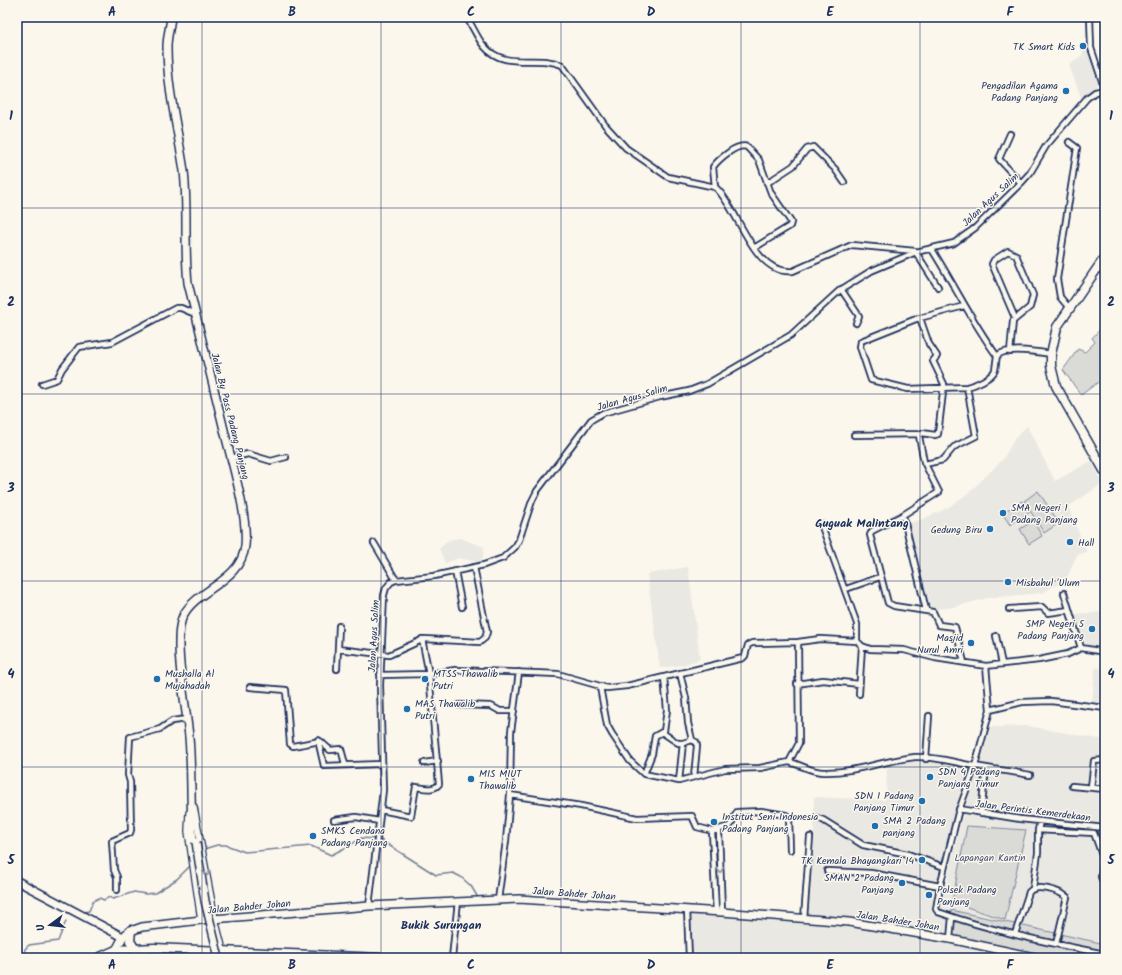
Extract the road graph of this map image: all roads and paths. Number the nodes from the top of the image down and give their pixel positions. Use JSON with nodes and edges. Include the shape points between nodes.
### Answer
{"nodes":[{"id":1,"x":171,"y":17,"type":"edge"},
{"id":2,"x":466,"y":17,"type":"edge"},
{"id":3,"x":1090,"y":17,"type":"edge"},
{"id":4,"x":1105,"y":90,"type":"edge"},
{"id":5,"x":1010,"y":134,"type":"dead end"},
{"id":6,"x":1069,"y":142,"type":"dead end"},
{"id":7,"x":844,"y":182,"type":"dead end"},
{"id":8,"x":767,"y":183,"type":"junction"},
{"id":9,"x":1021,"y":183,"type":"junction"},
{"id":10,"x":715,"y":187,"type":"junction"},
{"id":11,"x":754,"y":248,"type":"junction"},
{"id":12,"x":931,"y":248,"type":"junction"},
{"id":13,"x":916,"y":252,"type":"junction"},
{"id":14,"x":1105,"y":257,"type":"edge"},
{"id":15,"x":938,"y":287,"type":"dead end"},
{"id":16,"x":841,"y":290,"type":"junction"},
{"id":17,"x":964,"y":306,"type":"junction"},
{"id":18,"x":1070,"y":308,"type":"junction"},
{"id":19,"x":195,"y":314,"type":"junction"},
{"id":20,"x":920,"y":318,"type":"junction"},
{"id":21,"x":1015,"y":318,"type":"junction"},
{"id":22,"x":856,"y":323,"type":"dead end"},
{"id":23,"x":1010,"y":352,"type":"junction"},
{"id":24,"x":1051,"y":354,"type":"junction"},
{"id":25,"x":997,"y":356,"type":"junction"},
{"id":26,"x":42,"y":384,"type":"dead end"},
{"id":27,"x":944,"y":387,"type":"junction"},
{"id":28,"x":967,"y":387,"type":"junction"},
{"id":29,"x":921,"y":434,"type":"junction"},
{"id":30,"x":854,"y":435,"type":"dead end"},
{"id":31,"x":286,"y":457,"type":"dead end"},
{"id":32,"x":231,"y":458,"type":"junction"},
{"id":33,"x":925,"y":464,"type":"junction"},
{"id":34,"x":1105,"y":472,"type":"edge"},
{"id":35,"x":903,"y":515,"type":"junction"},
{"id":36,"x":821,"y":524,"type":"dead end"},
{"id":37,"x":374,"y":543,"type":"dead end"},
{"id":38,"x":474,"y":567,"type":"junction"},
{"id":39,"x":455,"y":571,"type":"junction"},
{"id":40,"x":880,"y":577,"type":"junction"},
{"id":41,"x":396,"y":580,"type":"junction"},
{"id":42,"x":846,"y":589,"type":"junction"},
{"id":43,"x":1064,"y":593,"type":"dead end"},
{"id":44,"x":462,"y":607,"type":"dead end"},
{"id":45,"x":1010,"y":609,"type":"dead end"},
{"id":46,"x":926,"y":610,"type":"junction"},
{"id":47,"x":1069,"y":610,"type":"junction"},
{"id":48,"x":339,"y":626,"type":"dead end"},
{"id":49,"x":996,"y":636,"type":"dead end"},
{"id":50,"x":422,"y":639,"type":"junction"},
{"id":51,"x":857,"y":641,"type":"junction"},
{"id":52,"x":798,"y":642,"type":"junction"},
{"id":53,"x":862,"y":646,"type":"junction"},
{"id":54,"x":1081,"y":648,"type":"junction"},
{"id":55,"x":338,"y":649,"type":"junction"},
{"id":56,"x":1105,"y":652,"type":"edge"},
{"id":57,"x":380,"y":654,"type":"junction"},
{"id":58,"x":964,"y":662,"type":"junction"},
{"id":59,"x":1002,"y":664,"type":"junction"},
{"id":60,"x":986,"y":666,"type":"junction"},
{"id":61,"x":337,"y":669,"type":"dead end"},
{"id":62,"x":519,"y":672,"type":"junction"},
{"id":63,"x":680,"y":673,"type":"junction"},
{"id":64,"x":380,"y":674,"type":"junction"},
{"id":65,"x":430,"y":674,"type":"junction"},
{"id":66,"x":664,"y":677,"type":"junction"},
{"id":67,"x":797,"y":684,"type":"junction"},
{"id":68,"x":859,"y":684,"type":"junction"},
{"id":69,"x":250,"y":687,"type":"dead end"},
{"id":70,"x":600,"y":687,"type":"junction"},
{"id":71,"x":859,"y":694,"type":"dead end"},
{"id":72,"x":460,"y":705,"type":"dead end"},
{"id":73,"x":1105,"y":708,"type":"edge"},
{"id":74,"x":990,"y":710,"type":"junction"},
{"id":75,"x":514,"y":711,"type":"junction"},
{"id":76,"x":929,"y":716,"type":"dead end"},
{"id":77,"x":187,"y":719,"type":"junction"},
{"id":78,"x":663,"y":733,"type":"junction"},
{"id":79,"x":318,"y":740,"type":"junction"},
{"id":80,"x":692,"y":740,"type":"junction"},
{"id":81,"x":683,"y":743,"type":"junction"},
{"id":82,"x":926,"y":759,"type":"junction"},
{"id":83,"x":1105,"y":760,"type":"edge"},
{"id":84,"x":438,"y":762,"type":"junction"},
{"id":85,"x":790,"y":762,"type":"junction"},
{"id":86,"x":424,"y":763,"type":"dead end"},
{"id":87,"x":345,"y":764,"type":"junction"},
{"id":88,"x":382,"y":764,"type":"junction"},
{"id":89,"x":975,"y":766,"type":"junction"},
{"id":90,"x":986,"y":768,"type":"junction"},
{"id":91,"x":644,"y":774,"type":"junction"},
{"id":92,"x":1030,"y":775,"type":"dead end"},
{"id":93,"x":694,"y":777,"type":"junction"},
{"id":94,"x":679,"y":781,"type":"junction"},
{"id":95,"x":1072,"y":786,"type":"dead end"},
{"id":96,"x":1091,"y":788,"type":"junction"},
{"id":97,"x":1105,"y":789,"type":"edge"},
{"id":98,"x":510,"y":795,"type":"junction"},
{"id":99,"x":192,"y":806,"type":"junction"},
{"id":100,"x":959,"y":808,"type":"junction"},
{"id":101,"x":381,"y":810,"type":"junction"},
{"id":102,"x":981,"y":814,"type":"junction"},
{"id":103,"x":817,"y":818,"type":"dead end"},
{"id":104,"x":334,"y":820,"type":"dead end"},
{"id":105,"x":379,"y":821,"type":"junction"},
{"id":106,"x":1040,"y":821,"type":"junction"},
{"id":107,"x":1105,"y":828,"type":"edge"},
{"id":108,"x":719,"y":830,"type":"junction"},
{"id":109,"x":1038,"y":830,"type":"junction"},
{"id":110,"x":712,"y":831,"type":"junction"},
{"id":111,"x":810,"y":837,"type":"dead end"},
{"id":112,"x":195,"y":842,"type":"junction"},
{"id":113,"x":790,"y":850,"type":"dead end"},
{"id":114,"x":1105,"y":861,"type":"edge"},
{"id":115,"x":944,"y":867,"type":"junction"},
{"id":116,"x":827,"y":871,"type":"dead end"},
{"id":117,"x":17,"y":881,"type":"edge"},
{"id":118,"x":940,"y":886,"type":"junction"},
{"id":119,"x":1105,"y":886,"type":"edge"},
{"id":120,"x":1033,"y":888,"type":"junction"},
{"id":121,"x":117,"y":890,"type":"dead end"},
{"id":122,"x":498,"y":900,"type":"junction"},
{"id":123,"x":458,"y":901,"type":"junction"},
{"id":124,"x":369,"y":906,"type":"junction"},
{"id":125,"x":687,"y":910,"type":"junction"},
{"id":126,"x":719,"y":912,"type":"junction"},
{"id":127,"x":952,"y":917,"type":"junction"},
{"id":128,"x":215,"y":918,"type":"junction"},
{"id":129,"x":804,"y":919,"type":"junction"},
{"id":130,"x":201,"y":920,"type":"junction"},
{"id":131,"x":131,"y":930,"type":"junction"},
{"id":132,"x":1015,"y":934,"type":"junction"},
{"id":133,"x":123,"y":937,"type":"junction"},
{"id":134,"x":950,"y":939,"type":"junction"},
{"id":135,"x":1056,"y":944,"type":"junction"},
{"id":136,"x":135,"y":949,"type":"junction"},
{"id":137,"x":116,"y":950,"type":"junction"},
{"id":138,"x":1105,"y":954,"type":"edge"},
{"id":139,"x":210,"y":955,"type":"edge"},
{"id":140,"x":222,"y":956,"type":"edge"},
{"id":141,"x":98,"y":958,"type":"edge"},
{"id":142,"x":215,"y":958,"type":"edge"},
{"id":143,"x":345,"y":958,"type":"edge"},
{"id":144,"x":382,"y":958,"type":"edge"},
{"id":145,"x":452,"y":958,"type":"edge"},
{"id":146,"x":689,"y":958,"type":"edge"},
{"id":147,"x":1039,"y":958,"type":"edge"}],
"edges":[{"from":1,"to":19,"type":"main road","name":"Jalan By Pass Padang Panjang","via":[[167,46],[168,62],[173,114],[184,171],[185,253]]},
{"from":2,"to":10,"type":"street","via":[[483,45],[495,56],[509,61],[562,65],[617,140],[660,174]]},
{"from":3,"to":4,"type":"street","via":[[1091,48]]},
{"from":4,"to":9,"type":"street","name":"Jalan Agus Salim","via":[[1095,92],[1077,110],[1046,146]]},
{"from":5,"to":9,"type":"street","via":[[999,159]]},
{"from":6,"to":18,"type":"street","via":[[1077,148],[1056,279],[1060,297]]},
{"from":7,"to":8,"type":"street","via":[[813,147],[807,149],[793,166]]},
{"from":8,"to":10,"type":"street","via":[[759,160],[743,146],[720,158],[713,166]]},
{"from":8,"to":11,"type":"street","via":[[772,196],[791,222],[790,226]]},
{"from":9,"to":12,"type":"street","name":"Jalan Agus Salim","via":[[975,228],[954,243]]},
{"from":10,"to":11,"type":"street"},
{"from":11,"to":13,"type":"street","via":[[770,265],[787,272],[852,245]]},
{"from":12,"to":13,"type":"street","name":"Jalan Agus Salim"},
{"from":12,"to":17,"type":"street"},
{"from":13,"to":15,"type":"street"},
{"from":13,"to":16,"type":"street","name":"Jalan Agus Salim","via":[[871,271]]},
{"from":14,"to":18,"type":"highway"},
{"from":16,"to":22,"type":"street","via":[[859,316]]},
{"from":16,"to":38,"type":"street","name":"Jalan Agus Salim","via":[[791,335],[707,384],[603,414],[591,420],[537,491],[515,547],[504,558]]},
{"from":17,"to":20,"type":"street"},
{"from":17,"to":25,"type":"street"},
{"from":18,"to":24,"type":"highway","via":[[1057,327]]},
{"from":19,"to":26,"type":"street","via":[[176,308],[112,342],[79,347],[57,379]]},
{"from":19,"to":32,"type":"main road","name":"Jalan By Pass Padang Panjang"},
{"from":20,"to":27,"type":"street","via":[[929,344],[937,356],[933,361]]},
{"from":20,"to":27,"type":"street","via":[[860,343],[869,378],[874,382],[903,388]]},
{"from":21,"to":21,"type":"street","via":[[1030,307],[1033,295],[1016,254],[1008,251],[992,264]]},
{"from":21,"to":23,"type":"street","via":[[1012,323]]},
{"from":23,"to":24,"type":"street","via":[[1027,350]]},
{"from":23,"to":25,"type":"street","via":[[1002,352]]},
{"from":24,"to":34,"type":"highway","via":[[1056,386]]},
{"from":25,"to":28,"type":"street","via":[[992,374]]},
{"from":27,"to":28,"type":"street"},
{"from":27,"to":29,"type":"street","via":[[938,435]]},
{"from":28,"to":33,"type":"street","via":[[976,436],[954,447],[943,460]]},
{"from":29,"to":30,"type":"street"},
{"from":29,"to":33,"type":"street","via":[[919,436]]},
{"from":31,"to":32,"type":"street","via":[[271,461],[248,454]]},
{"from":32,"to":77,"type":"main road","name":"Jalan By Pass Padang Panjang","via":[[245,545],[238,565],[191,605],[180,625],[182,685]]},
{"from":33,"to":35,"type":"street","via":[[939,493]]},
{"from":35,"to":40,"type":"street","via":[[870,533]]},
{"from":35,"to":46,"type":"street"},
{"from":36,"to":42,"type":"street"},
{"from":37,"to":41,"type":"street"},
{"from":38,"to":39,"type":"street","name":"Jalan Agus Salim"},
{"from":38,"to":50,"type":"street","via":[[487,628],[485,638],[476,643]]},
{"from":39,"to":41,"type":"street","name":"Jalan Agus Salim"},
{"from":39,"to":44,"type":"street"},
{"from":40,"to":42,"type":"street"},
{"from":40,"to":46,"type":"street","via":[[886,600],[891,605]]},
{"from":41,"to":57,"type":"street","name":"Jalan Agus Salim","via":[[388,585],[384,595]]},
{"from":42,"to":51,"type":"street","via":[[857,624]]},
{"from":43,"to":47,"type":"street"},
{"from":45,"to":47,"type":"street","via":[[1042,606],[1048,613]]},
{"from":46,"to":58,"type":"street","via":[[934,613],[939,625],[956,628]]},
{"from":47,"to":54,"type":"street"},
{"from":48,"to":55,"type":"street"},
{"from":49,"to":59,"type":"street"},
{"from":50,"to":57,"type":"street","via":[[389,655]]},
{"from":50,"to":65,"type":"street"},
{"from":51,"to":52,"type":"street","via":[[820,639]]},
{"from":51,"to":53,"type":"street"},
{"from":52,"to":63,"type":"street","via":[[752,643],[748,645],[742,658]]},
{"from":52,"to":67,"type":"street"},
{"from":53,"to":58,"type":"street","via":[[870,649],[904,650]]},
{"from":53,"to":68,"type":"street"},
{"from":54,"to":56,"type":"street"},
{"from":54,"to":59,"type":"street","via":[[1068,654],[1039,660]]},
{"from":55,"to":57,"type":"street"},
{"from":55,"to":61,"type":"street"},
{"from":57,"to":64,"type":"street","name":"Jalan Agus Salim"},
{"from":58,"to":60,"type":"street"},
{"from":59,"to":60,"type":"street"},
{"from":60,"to":74,"type":"street"},
{"from":62,"to":65,"type":"street","via":[[455,670]]},
{"from":62,"to":70,"type":"street","via":[[558,674]]},
{"from":62,"to":75,"type":"street"},
{"from":63,"to":66,"type":"street"},
{"from":63,"to":80,"type":"street"},
{"from":64,"to":65,"type":"street"},
{"from":64,"to":88,"type":"street","name":"Jalan Agus Salim"},
{"from":65,"to":84,"type":"street"},
{"from":66,"to":70,"type":"street","via":[[627,686]]},
{"from":66,"to":78,"type":"street","via":[[667,710]]},
{"from":67,"to":68,"type":"street","via":[[823,680]]},
{"from":67,"to":85,"type":"street","via":[[799,743]]},
{"from":68,"to":71,"type":"street"},
{"from":69,"to":79,"type":"street","via":[[286,690],[290,744],[293,746]]},
{"from":70,"to":91,"type":"street","via":[[607,724],[612,734],[630,761]]},
{"from":72,"to":75,"type":"street"},
{"from":73,"to":74,"type":"street","via":[[1051,701],[1022,702]]},
{"from":74,"to":89,"type":"street"},
{"from":75,"to":98,"type":"street"},
{"from":76,"to":82,"type":"street"},
{"from":77,"to":99,"type":"main road","name":"Jalan By Pass Padang Panjang"},
{"from":77,"to":121,"type":"street","via":[[172,721],[160,729],[130,738],[128,775],[131,830],[130,833],[112,841]]},
{"from":78,"to":81,"type":"street","via":[[678,743]]},
{"from":78,"to":91,"type":"street","via":[[655,736],[652,754]]},
{"from":79,"to":87,"type":"street","via":[[330,750],[341,749]]},
{"from":79,"to":87,"type":"street","via":[[324,766]]},
{"from":80,"to":81,"type":"street"},
{"from":80,"to":93,"type":"street","via":[[697,744]]},
{"from":81,"to":94,"type":"street"},
{"from":82,"to":85,"type":"street","via":[[917,757],[825,772],[812,771]]},
{"from":82,"to":89,"type":"street","via":[[948,760]]},
{"from":83,"to":96,"type":"street","via":[[1094,761]]},
{"from":84,"to":86,"type":"street"},
{"from":84,"to":101,"type":"street","via":[[439,784],[432,788],[416,787],[411,816]]},
{"from":85,"to":93,"type":"street","via":[[760,768],[725,769]]},
{"from":87,"to":88,"type":"street"},
{"from":88,"to":101,"type":"street","name":"Jalan Agus Salim"},
{"from":89,"to":90,"type":"street"},
{"from":89,"to":100,"type":"street"},
{"from":90,"to":92,"type":"street"},
{"from":90,"to":102,"type":"street"},
{"from":91,"to":94,"type":"street"},
{"from":93,"to":94,"type":"street"},
{"from":95,"to":96,"type":"street"},
{"from":96,"to":97,"type":"street"},
{"from":98,"to":110,"type":"street","via":[[637,818],[692,816],[697,827]]},
{"from":98,"to":122,"type":"street"},
{"from":99,"to":112,"type":"main road","name":"Jalan By Pass Padang Panjang"},
{"from":99,"to":128,"type":"street","one_way":true},
{"from":99,"to":130,"type":"street","via":[[188,831]]},
{"from":100,"to":102,"type":"street","name":"Jalan Perintis Kemerdekaan"},
{"from":100,"to":115,"type":"street"},
{"from":101,"to":105,"type":"street","name":"Jalan Agus Salim"},
{"from":102,"to":106,"type":"street","name":"Jalan Perintis Kemerdekaan"},
{"from":103,"to":115,"type":"street","via":[[863,845],[908,854]]},
{"from":104,"to":105,"type":"street","via":[[356,817]]},
{"from":105,"to":124,"type":"street","name":"Jalan Agus Salim"},
{"from":106,"to":107,"type":"street","name":"Jalan Perintis Kemerdekaan"},
{"from":106,"to":109,"type":"street"},
{"from":108,"to":110,"type":"street"},
{"from":108,"to":113,"type":"street","via":[[730,826],[737,812],[760,811],[786,815],[789,817]]},
{"from":108,"to":126,"type":"street","one_way":true},
{"from":109,"to":114,"type":"street","via":[[1094,833]]},
{"from":109,"to":120,"type":"street"},
{"from":110,"to":126,"type":"street"},
{"from":111,"to":129,"type":"street"},
{"from":112,"to":140,"type":"main road","bridge":true,"via":[[204,901]]},
{"from":112,"to":142,"type":"main road","via":[[202,904]]},
{"from":114,"to":119,"type":"street","via":[[1101,877]]},
{"from":115,"to":118,"type":"street"},
{"from":116,"to":118,"type":"street","via":[[871,873]]},
{"from":117,"to":133,"type":"main road"},
{"from":118,"to":127,"type":"street","via":[[936,909]]},
{"from":120,"to":132,"type":"street","via":[[1029,892]]},
{"from":120,"to":135,"type":"street","via":[[1038,887],[1067,897]]},
{"from":122,"to":123,"type":"main road","name":"Jalan Bahder Johan"},
{"from":122,"to":125,"type":"main road","name":"Jalan Bahder Johan","via":[[519,899]]},
{"from":123,"to":124,"type":"main road","name":"Jalan Bahder Johan"},
{"from":123,"to":145,"type":"street"},
{"from":124,"to":128,"type":"main road","name":"Jalan Bahder Johan"},
{"from":125,"to":126,"type":"main road","name":"Jalan Bahder Johan"},
{"from":125,"to":146,"type":"street"},
{"from":126,"to":129,"type":"main road","name":"Jalan Bahder Johan"},
{"from":127,"to":132,"type":"street"},
{"from":127,"to":134,"type":"street"},
{"from":128,"to":130,"type":"main road","name":"Jalan Bahder Johan"},
{"from":128,"to":140,"type":"street"},
{"from":129,"to":134,"type":"main road","name":"Jalan Bahder Johan","via":[[849,922]]},
{"from":130,"to":131,"type":"main road","name":"Jalan Bahder Johan"},
{"from":131,"to":133,"type":"main road","name":"Jalan Bahder Johan"},
{"from":131,"to":136,"type":"highway","via":[[130,942]]},
{"from":132,"to":135,"type":"street"},
{"from":133,"to":137,"type":"main road","name":"Jalan Bahder Johan"},
{"from":134,"to":147,"type":"main road","name":"Jalan Bahder Johan"},
{"from":135,"to":138,"type":"street"},
{"from":136,"to":137,"type":"highway"},
{"from":136,"to":139,"type":"highway"},
{"from":137,"to":141,"type":"highway"},
{"from":139,"to":140,"type":"highway"},
{"from":140,"to":143,"type":"highway"},
{"from":143,"to":144,"type":"highway"}]}
